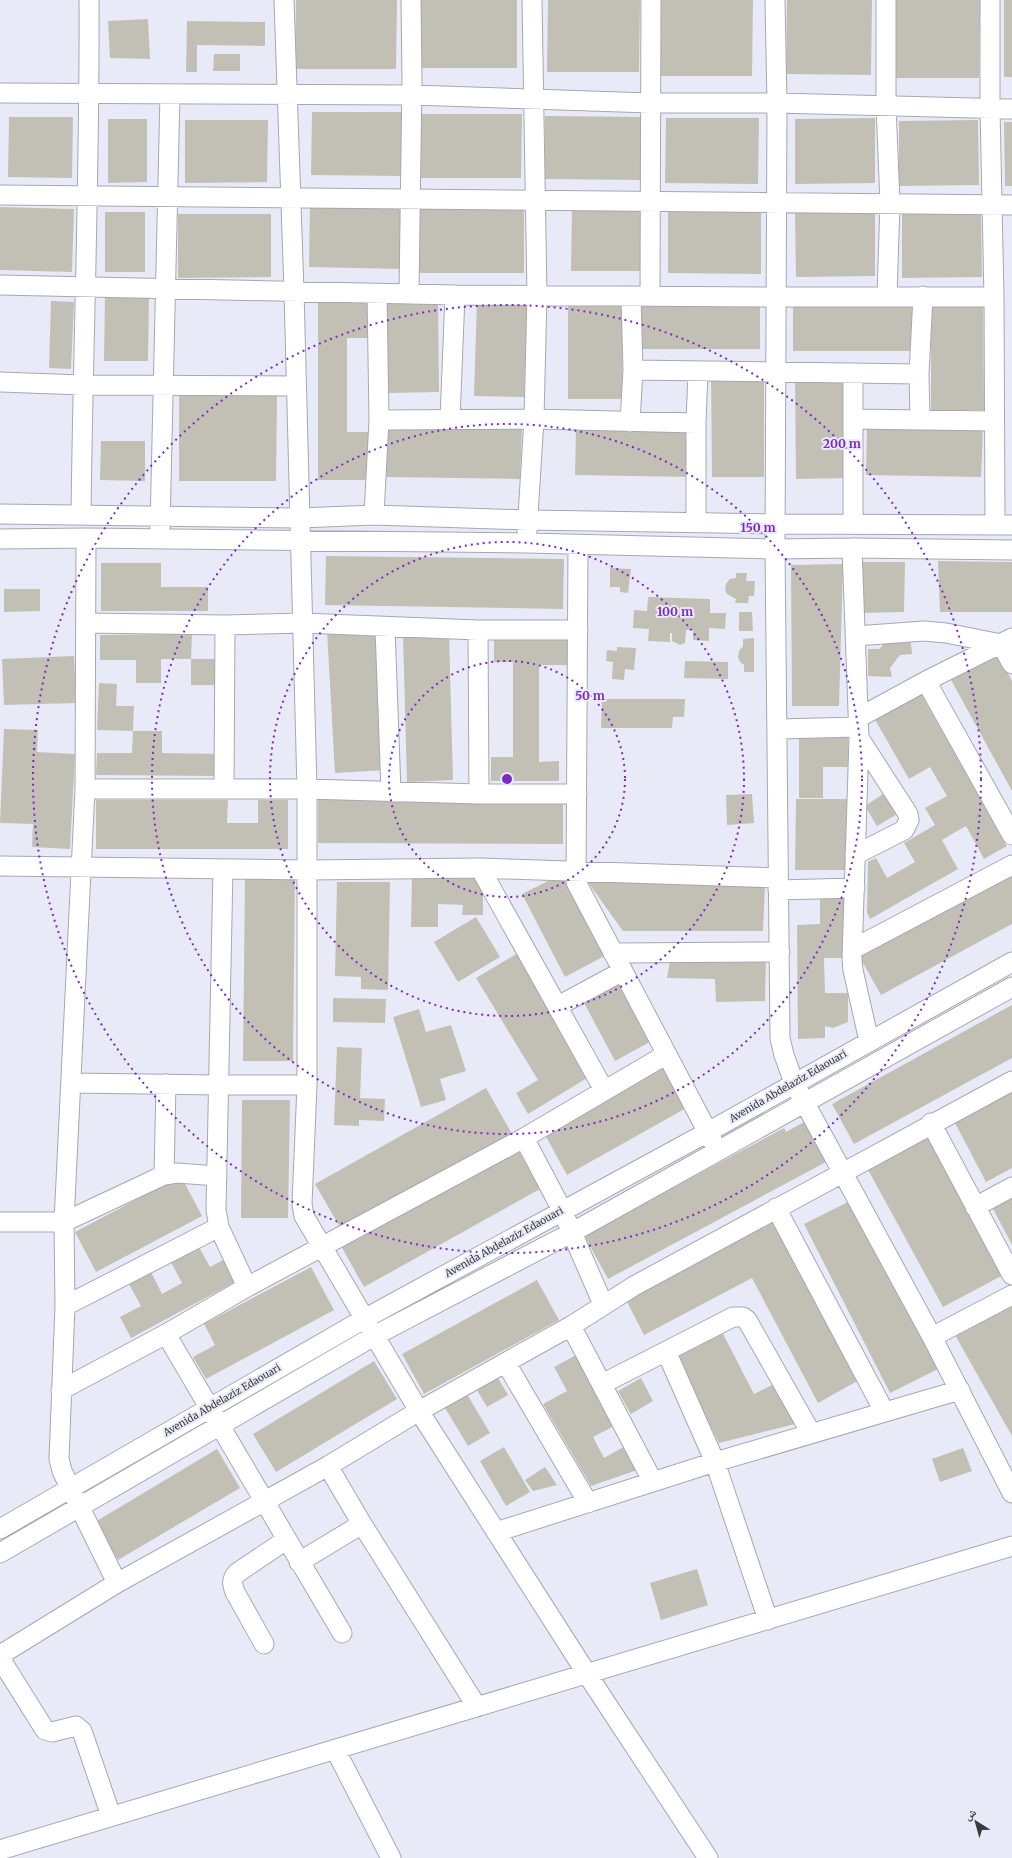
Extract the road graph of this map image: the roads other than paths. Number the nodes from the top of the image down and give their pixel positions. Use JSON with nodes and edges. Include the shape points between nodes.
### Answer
{"nodes":[{"id":1,"x":89,"y":0,"type":"edge"},
{"id":2,"x":284,"y":0,"type":"edge"},
{"id":3,"x":411,"y":0,"type":"edge"},
{"id":4,"x":532,"y":0,"type":"edge"},
{"id":5,"x":651,"y":0,"type":"edge"},
{"id":6,"x":775,"y":0,"type":"edge"},
{"id":7,"x":886,"y":0,"type":"edge"},
{"id":8,"x":990,"y":0,"type":"edge"},
{"id":9,"x":0,"y":93,"type":"edge"},
{"id":10,"x":90,"y":93,"type":"junction"},
{"id":11,"x":170,"y":94,"type":"junction"},
{"id":12,"x":287,"y":94,"type":"junction"},
{"id":13,"x":412,"y":95,"type":"junction"},
{"id":14,"x":534,"y":100,"type":"junction"},
{"id":15,"x":650,"y":103,"type":"junction"},
{"id":16,"x":777,"y":103,"type":"junction"},
{"id":17,"x":886,"y":106,"type":"junction"},
{"id":18,"x":990,"y":109,"type":"junction"},
{"id":19,"x":1012,"y":109,"type":"edge"},
{"id":20,"x":0,"y":195,"type":"edge"},
{"id":21,"x":88,"y":196,"type":"junction"},
{"id":22,"x":167,"y":196,"type":"junction"},
{"id":23,"x":290,"y":198,"type":"junction"},
{"id":24,"x":411,"y":199,"type":"junction"},
{"id":25,"x":536,"y":200,"type":"junction"},
{"id":26,"x":650,"y":201,"type":"junction"},
{"id":27,"x":776,"y":202,"type":"junction"},
{"id":28,"x":890,"y":203,"type":"junction"},
{"id":29,"x":992,"y":204,"type":"junction"},
{"id":30,"x":1012,"y":205,"type":"edge"},
{"id":31,"x":0,"y":285,"type":"edge"},
{"id":32,"x":87,"y":286,"type":"junction"},
{"id":33,"x":165,"y":288,"type":"junction"},
{"id":34,"x":294,"y":292,"type":"junction"},
{"id":35,"x":409,"y":293,"type":"junction"},
{"id":36,"x":378,"y":294,"type":"junction"},
{"id":37,"x":454,"y":295,"type":"junction"},
{"id":38,"x":537,"y":295,"type":"junction"},
{"id":39,"x":631,"y":296,"type":"junction"},
{"id":40,"x":650,"y":296,"type":"junction"},
{"id":41,"x":887,"y":296,"type":"junction"},
{"id":42,"x":923,"y":296,"type":"junction"},
{"id":43,"x":777,"y":297,"type":"junction"},
{"id":44,"x":994,"y":297,"type":"junction"},
{"id":45,"x":633,"y":370,"type":"junction"},
{"id":46,"x":698,"y":372,"type":"junction"},
{"id":47,"x":775,"y":372,"type":"junction"},
{"id":48,"x":853,"y":373,"type":"junction"},
{"id":49,"x":920,"y":374,"type":"junction"},
{"id":50,"x":0,"y":382,"type":"edge"},
{"id":51,"x":83,"y":385,"type":"junction"},
{"id":52,"x":162,"y":385,"type":"junction"},
{"id":53,"x":296,"y":386,"type":"junction"},
{"id":54,"x":450,"y":419,"type":"junction"},
{"id":55,"x":534,"y":419,"type":"junction"},
{"id":56,"x":854,"y":419,"type":"junction"},
{"id":57,"x":379,"y":420,"type":"junction"},
{"id":58,"x":920,"y":420,"type":"junction"},
{"id":59,"x":994,"y":421,"type":"junction"},
{"id":60,"x":630,"y":422,"type":"junction"},
{"id":61,"x":696,"y":423,"type":"junction"},
{"id":62,"x":0,"y":514,"type":"edge"},
{"id":63,"x":81,"y":515,"type":"junction"},
{"id":64,"x":374,"y":515,"type":"junction"},
{"id":65,"x":160,"y":516,"type":"junction"},
{"id":66,"x":300,"y":518,"type":"junction"},
{"id":67,"x":528,"y":520,"type":"junction"},
{"id":68,"x":696,"y":522,"type":"junction"},
{"id":69,"x":853,"y":523,"type":"junction"},
{"id":70,"x":776,"y":524,"type":"junction"},
{"id":71,"x":1003,"y":525,"type":"edge"},
{"id":72,"x":86,"y":538,"type":"junction"},
{"id":73,"x":0,"y":539,"type":"edge"},
{"id":74,"x":159,"y":539,"type":"junction"},
{"id":75,"x":300,"y":542,"type":"junction"},
{"id":76,"x":527,"y":543,"type":"junction"},
{"id":77,"x":578,"y":546,"type":"junction"},
{"id":78,"x":852,"y":548,"type":"junction"},
{"id":79,"x":775,"y":549,"type":"junction"},
{"id":80,"x":1012,"y":550,"type":"edge"},
{"id":81,"x":87,"y":623,"type":"junction"},
{"id":82,"x":302,"y":623,"type":"junction"},
{"id":83,"x":225,"y":625,"type":"junction"},
{"id":84,"x":385,"y":628,"type":"junction"},
{"id":85,"x":478,"y":630,"type":"junction"},
{"id":86,"x":578,"y":630,"type":"junction"},
{"id":87,"x":856,"y":636,"type":"junction"},
{"id":88,"x":1006,"y":641,"type":"edge"},
{"id":89,"x":1012,"y":664,"type":"edge"},
{"id":90,"x":926,"y":681,"type":"junction"},
{"id":91,"x":859,"y":728,"type":"junction"},
{"id":92,"x":778,"y":729,"type":"junction"},
{"id":93,"x":85,"y":789,"type":"junction"},
{"id":94,"x":224,"y":789,"type":"junction"},
{"id":95,"x":307,"y":789,"type":"junction"},
{"id":96,"x":391,"y":792,"type":"junction"},
{"id":97,"x":479,"y":794,"type":"junction"},
{"id":98,"x":578,"y":794,"type":"junction"},
{"id":99,"x":1012,"y":835,"type":"edge"},
{"id":100,"x":856,"y":855,"type":"junction"},
{"id":101,"x":0,"y":866,"type":"edge"},
{"id":102,"x":1012,"y":866,"type":"edge"},
{"id":103,"x":81,"y":867,"type":"junction"},
{"id":104,"x":480,"y":868,"type":"junction"},
{"id":105,"x":223,"y":869,"type":"junction"},
{"id":106,"x":308,"y":870,"type":"junction"},
{"id":107,"x":576,"y":870,"type":"junction"},
{"id":108,"x":778,"y":884,"type":"junction"},
{"id":109,"x":855,"y":888,"type":"junction"},
{"id":110,"x":854,"y":948,"type":"junction"},
{"id":111,"x":780,"y":952,"type":"junction"},
{"id":112,"x":613,"y":953,"type":"junction"},
{"id":113,"x":1012,"y":962,"type":"edge"},
{"id":114,"x":623,"y":971,"type":"junction"},
{"id":115,"x":1012,"y":987,"type":"edge"},
{"id":116,"x":558,"y":1006,"type":"junction"},
{"id":117,"x":869,"y":1041,"type":"junction"},
{"id":118,"x":667,"y":1054,"type":"junction"},
{"id":119,"x":1012,"y":1081,"type":"edge"},
{"id":120,"x":72,"y":1083,"type":"junction"},
{"id":121,"x":794,"y":1083,"type":"junction"},
{"id":122,"x":166,"y":1084,"type":"junction"},
{"id":123,"x":220,"y":1085,"type":"junction"},
{"id":124,"x":307,"y":1085,"type":"junction"},
{"id":125,"x":604,"y":1090,"type":"junction"},
{"id":126,"x":804,"y":1102,"type":"junction"},
{"id":127,"x":931,"y":1123,"type":"junction"},
{"id":128,"x":708,"y":1132,"type":"junction"},
{"id":129,"x":524,"y":1138,"type":"junction"},
{"id":130,"x":717,"y":1150,"type":"junction"},
{"id":131,"x":843,"y":1173,"type":"junction"},
{"id":132,"x":164,"y":1175,"type":"junction"},
{"id":133,"x":217,"y":1176,"type":"junction"},
{"id":134,"x":1012,"y":1187,"type":"edge"},
{"id":135,"x":976,"y":1207,"type":"junction"},
{"id":136,"x":776,"y":1208,"type":"junction"},
{"id":137,"x":562,"y":1210,"type":"junction"},
{"id":138,"x":0,"y":1222,"type":"edge"},
{"id":139,"x":64,"y":1222,"type":"junction"},
{"id":140,"x":219,"y":1227,"type":"junction"},
{"id":141,"x":571,"y":1233,"type":"junction"},
{"id":142,"x":322,"y":1248,"type":"junction"},
{"id":143,"x":1012,"y":1275,"type":"edge"},
{"id":144,"x":247,"y":1287,"type":"junction"},
{"id":145,"x":1012,"y":1295,"type":"edge"},
{"id":146,"x":603,"y":1304,"type":"junction"},
{"id":147,"x":65,"y":1306,"type":"junction"},
{"id":148,"x":364,"y":1319,"type":"junction"},
{"id":149,"x":571,"y":1326,"type":"junction"},
{"id":150,"x":166,"y":1334,"type":"junction"},
{"id":151,"x":374,"y":1336,"type":"junction"},
{"id":152,"x":932,"y":1337,"type":"junction"},
{"id":153,"x":666,"y":1352,"type":"junction"},
{"id":154,"x":506,"y":1363,"type":"junction"},
{"id":155,"x":602,"y":1384,"type":"junction"},
{"id":156,"x":61,"y":1390,"type":"junction"},
{"id":157,"x":960,"y":1390,"type":"junction"},
{"id":158,"x":210,"y":1407,"type":"junction"},
{"id":159,"x":419,"y":1411,"type":"junction"},
{"id":160,"x":884,"y":1411,"type":"junction"},
{"id":161,"x":220,"y":1425,"type":"junction"},
{"id":162,"x":811,"y":1433,"type":"junction"},
{"id":163,"x":715,"y":1462,"type":"junction"},
{"id":164,"x":328,"y":1466,"type":"junction"},
{"id":165,"x":653,"y":1482,"type":"junction"},
{"id":166,"x":70,"y":1488,"type":"junction"},
{"id":167,"x":1012,"y":1493,"type":"edge"},
{"id":168,"x":264,"y":1501,"type":"junction"},
{"id":169,"x":588,"y":1503,"type":"junction"},
{"id":170,"x":79,"y":1507,"type":"junction"},
{"id":171,"x":362,"y":1524,"type":"junction"},
{"id":172,"x":0,"y":1529,"type":"edge"},
{"id":173,"x":496,"y":1532,"type":"junction"},
{"id":174,"x":286,"y":1540,"type":"junction"},
{"id":175,"x":1012,"y":1546,"type":"edge"},
{"id":176,"x":0,"y":1553,"type":"edge"},
{"id":177,"x":299,"y":1562,"type":"junction"},
{"id":178,"x":117,"y":1583,"type":"junction"},
{"id":179,"x":768,"y":1620,"type":"junction"},
{"id":180,"x":342,"y":1633,"type":"dead end"},
{"id":181,"x":264,"y":1644,"type":"dead end"},
{"id":182,"x":587,"y":1674,"type":"junction"},
{"id":183,"x":476,"y":1707,"type":"junction"},
{"id":184,"x":336,"y":1749,"type":"junction"},
{"id":185,"x":112,"y":1816,"type":"junction"},
{"id":186,"x":0,"y":1850,"type":"edge"},
{"id":187,"x":391,"y":1858,"type":"edge"},
{"id":188,"x":708,"y":1858,"type":"edge"}],
"edges":[{"from":1,"to":10,"type":"street"},
{"from":2,"to":12,"type":"street"},
{"from":3,"to":13,"type":"street"},
{"from":4,"to":14,"type":"street"},
{"from":5,"to":15,"type":"street"},
{"from":6,"to":16,"type":"street"},
{"from":7,"to":17,"type":"street"},
{"from":8,"to":18,"type":"street"},
{"from":9,"to":10,"type":"street"},
{"from":10,"to":11,"type":"street"},
{"from":10,"to":21,"type":"street"},
{"from":11,"to":12,"type":"street"},
{"from":11,"to":22,"type":"street"},
{"from":12,"to":13,"type":"street"},
{"from":12,"to":23,"type":"street"},
{"from":13,"to":14,"type":"street"},
{"from":13,"to":24,"type":"street"},
{"from":14,"to":15,"type":"street"},
{"from":14,"to":25,"type":"street"},
{"from":15,"to":16,"type":"street"},
{"from":15,"to":26,"type":"street"},
{"from":16,"to":17,"type":"street"},
{"from":16,"to":27,"type":"street"},
{"from":17,"to":18,"type":"street"},
{"from":17,"to":28,"type":"street"},
{"from":18,"to":19,"type":"street"},
{"from":18,"to":29,"type":"street"},
{"from":20,"to":21,"type":"street"},
{"from":21,"to":22,"type":"street"},
{"from":21,"to":32,"type":"street"},
{"from":22,"to":23,"type":"street"},
{"from":22,"to":33,"type":"street"},
{"from":23,"to":24,"type":"street"},
{"from":23,"to":34,"type":"street"},
{"from":24,"to":25,"type":"street"},
{"from":24,"to":35,"type":"street"},
{"from":25,"to":26,"type":"street"},
{"from":25,"to":38,"type":"street"},
{"from":26,"to":27,"type":"street"},
{"from":26,"to":40,"type":"street"},
{"from":27,"to":28,"type":"street"},
{"from":27,"to":43,"type":"street"},
{"from":28,"to":29,"type":"street"},
{"from":28,"to":41,"type":"street"},
{"from":29,"to":30,"type":"street"},
{"from":29,"to":44,"type":"street"},
{"from":31,"to":32,"type":"street"},
{"from":32,"to":33,"type":"street"},
{"from":32,"to":51,"type":"street"},
{"from":33,"to":34,"type":"street"},
{"from":33,"to":52,"type":"street"},
{"from":34,"to":36,"type":"street"},
{"from":34,"to":53,"type":"street"},
{"from":35,"to":36,"type":"street"},
{"from":35,"to":37,"type":"street"},
{"from":36,"to":57,"type":"street"},
{"from":37,"to":38,"type":"street"},
{"from":37,"to":54,"type":"street"},
{"from":38,"to":39,"type":"street"},
{"from":38,"to":55,"type":"street"},
{"from":39,"to":40,"type":"street"},
{"from":39,"to":45,"type":"street"},
{"from":40,"to":43,"type":"street"},
{"from":41,"to":42,"type":"street"},
{"from":41,"to":43,"type":"street"},
{"from":42,"to":44,"type":"street"},
{"from":42,"to":49,"type":"street"},
{"from":43,"to":47,"type":"street"},
{"from":44,"to":59,"type":"street"},
{"from":45,"to":46,"type":"street"},
{"from":45,"to":60,"type":"street"},
{"from":46,"to":47,"type":"street"},
{"from":46,"to":61,"type":"street"},
{"from":47,"to":48,"type":"street"},
{"from":47,"to":70,"type":"street"},
{"from":48,"to":49,"type":"street"},
{"from":48,"to":56,"type":"street"},
{"from":49,"to":58,"type":"street"},
{"from":50,"to":51,"type":"street"},
{"from":51,"to":52,"type":"street"},
{"from":51,"to":63,"type":"street"},
{"from":52,"to":53,"type":"street"},
{"from":52,"to":65,"type":"street"},
{"from":53,"to":66,"type":"street"},
{"from":54,"to":55,"type":"street"},
{"from":54,"to":57,"type":"street"},
{"from":55,"to":60,"type":"street"},
{"from":55,"to":67,"type":"street"},
{"from":56,"to":58,"type":"street"},
{"from":56,"to":69,"type":"street"},
{"from":57,"to":64,"type":"street"},
{"from":58,"to":59,"type":"street"},
{"from":59,"to":71,"type":"street"},
{"from":60,"to":61,"type":"street"},
{"from":61,"to":68,"type":"street"},
{"from":62,"to":63,"type":"street"},
{"from":63,"to":65,"type":"street"},
{"from":64,"to":66,"type":"street"},
{"from":64,"to":67,"type":"street"},
{"from":65,"to":66,"type":"street"},
{"from":65,"to":74,"type":"street"},
{"from":66,"to":75,"type":"street"},
{"from":67,"to":68,"type":"street"},
{"from":67,"to":76,"type":"street"},
{"from":68,"to":70,"type":"street"},
{"from":69,"to":70,"type":"street"},
{"from":69,"to":71,"type":"street"},
{"from":70,"to":79,"type":"street"},
{"from":72,"to":73,"type":"street"},
{"from":72,"to":74,"type":"street"},
{"from":72,"to":81,"type":"street"},
{"from":74,"to":75,"type":"street"},
{"from":75,"to":76,"type":"street"},
{"from":75,"to":82,"type":"street"},
{"from":76,"to":77,"type":"street"},
{"from":77,"to":79,"type":"street"},
{"from":77,"to":86,"type":"street"},
{"from":78,"to":79,"type":"street"},
{"from":78,"to":80,"type":"street"},
{"from":78,"to":87,"type":"street"},
{"from":79,"to":92,"type":"street"},
{"from":81,"to":83,"type":"street"},
{"from":81,"to":93,"type":"street"},
{"from":82,"to":83,"type":"street"},
{"from":82,"to":84,"type":"street"},
{"from":82,"to":95,"type":"street"},
{"from":83,"to":94,"type":"street"},
{"from":84,"to":85,"type":"street"},
{"from":84,"to":96,"type":"street"},
{"from":85,"to":86,"type":"street"},
{"from":85,"to":97,"type":"street"},
{"from":86,"to":98,"type":"street"},
{"from":87,"to":88,"type":"street","via":[[924,632]]},
{"from":87,"to":91,"type":"street"},
{"from":88,"to":89,"type":"street"},
{"from":88,"to":90,"type":"street"},
{"from":90,"to":91,"type":"street"},
{"from":90,"to":99,"type":"street"},
{"from":91,"to":92,"type":"street"},
{"from":91,"to":100,"type":"street"},
{"from":91,"to":100,"type":"street","via":[[909,820],[904,830]]},
{"from":92,"to":108,"type":"street"},
{"from":93,"to":94,"type":"street"},
{"from":93,"to":103,"type":"street"},
{"from":94,"to":95,"type":"street"},
{"from":95,"to":96,"type":"street"},
{"from":95,"to":106,"type":"street"},
{"from":96,"to":97,"type":"street"},
{"from":97,"to":98,"type":"street"},
{"from":98,"to":107,"type":"street"},
{"from":100,"to":109,"type":"street"},
{"from":101,"to":103,"type":"street"},
{"from":102,"to":110,"type":"street"},
{"from":103,"to":105,"type":"street"},
{"from":103,"to":120,"type":"street"},
{"from":104,"to":106,"type":"street"},
{"from":104,"to":107,"type":"street"},
{"from":104,"to":116,"type":"street"},
{"from":105,"to":106,"type":"street"},
{"from":105,"to":123,"type":"street"},
{"from":106,"to":124,"type":"street"},
{"from":107,"to":108,"type":"street"},
{"from":107,"to":112,"type":"street","via":[[578,888]]},
{"from":108,"to":109,"type":"street"},
{"from":108,"to":111,"type":"street"},
{"from":109,"to":110,"type":"street"},
{"from":110,"to":117,"type":"street","via":[[853,970]]},
{"from":111,"to":112,"type":"street"},
{"from":111,"to":121,"type":"street","via":[[780,1038]]},
{"from":112,"to":114,"type":"street"},
{"from":113,"to":117,"type":"street","name":"Avenida Abdelaziz Edaouari"},
{"from":114,"to":116,"type":"street"},
{"from":114,"to":118,"type":"street"},
{"from":115,"to":126,"type":"street","name":"Avenida Abdelaziz Edaouari"},
{"from":116,"to":125,"type":"street"},
{"from":117,"to":121,"type":"street","name":"Avenida Abdelaziz Edaouari"},
{"from":118,"to":125,"type":"street"},
{"from":118,"to":128,"type":"street"},
{"from":119,"to":127,"type":"street"},
{"from":120,"to":122,"type":"street"},
{"from":120,"to":139,"type":"street"},
{"from":121,"to":126,"type":"street"},
{"from":121,"to":128,"type":"street","name":"Avenida Abdelaziz Edaouari"},
{"from":122,"to":123,"type":"street"},
{"from":122,"to":132,"type":"street"},
{"from":123,"to":124,"type":"street"},
{"from":123,"to":133,"type":"street"},
{"from":124,"to":142,"type":"street","via":[[302,1204],[308,1225]]},
{"from":125,"to":129,"type":"street"},
{"from":126,"to":130,"type":"street","name":"Avenida Abdelaziz Edaouari"},
{"from":126,"to":131,"type":"street"},
{"from":127,"to":131,"type":"street"},
{"from":127,"to":135,"type":"street"},
{"from":128,"to":130,"type":"street"},
{"from":128,"to":137,"type":"street","name":"Avenida Abdelaziz Edaouari"},
{"from":129,"to":137,"type":"street"},
{"from":129,"to":142,"type":"street"},
{"from":130,"to":141,"type":"street","name":"Avenida Abdelaziz Edaouari"},
{"from":131,"to":136,"type":"street"},
{"from":131,"to":152,"type":"street"},
{"from":132,"to":133,"type":"street","via":[[177,1173]]},
{"from":132,"to":139,"type":"street"},
{"from":133,"to":140,"type":"street","via":[[216,1210]]},
{"from":134,"to":135,"type":"street"},
{"from":135,"to":143,"type":"street"},
{"from":136,"to":146,"type":"street"},
{"from":136,"to":160,"type":"street"},
{"from":137,"to":141,"type":"street"},
{"from":137,"to":148,"type":"street","name":"Avenida Abdelaziz Edaouari"},
{"from":138,"to":139,"type":"street"},
{"from":139,"to":147,"type":"street"},
{"from":140,"to":144,"type":"street"},
{"from":140,"to":147,"type":"street"},
{"from":141,"to":146,"type":"street"},
{"from":141,"to":151,"type":"street","name":"Avenida Abdelaziz Edaouari"},
{"from":142,"to":144,"type":"street"},
{"from":142,"to":148,"type":"street"},
{"from":144,"to":150,"type":"street"},
{"from":145,"to":152,"type":"street"},
{"from":146,"to":149,"type":"street"},
{"from":147,"to":156,"type":"street"},
{"from":148,"to":151,"type":"street"},
{"from":148,"to":158,"type":"street","name":"Avenida Abdelaziz Edaouari"},
{"from":149,"to":154,"type":"street"},
{"from":149,"to":155,"type":"street"},
{"from":150,"to":156,"type":"street"},
{"from":150,"to":158,"type":"street"},
{"from":151,"to":159,"type":"street"},
{"from":151,"to":161,"type":"street","name":"Avenida Abdelaziz Edaouari"},
{"from":152,"to":157,"type":"street"},
{"from":153,"to":155,"type":"street"},
{"from":153,"to":162,"type":"street","via":[[733,1317],[744,1317]]},
{"from":153,"to":163,"type":"street"},
{"from":154,"to":159,"type":"street"},
{"from":154,"to":169,"type":"street"},
{"from":155,"to":165,"type":"street"},
{"from":156,"to":166,"type":"street","via":[[60,1466]]},
{"from":157,"to":160,"type":"street"},
{"from":157,"to":167,"type":"street"},
{"from":158,"to":161,"type":"street"},
{"from":158,"to":166,"type":"street","name":"Avenida Abdelaziz Edaouari"},
{"from":159,"to":164,"type":"street"},
{"from":159,"to":173,"type":"street"},
{"from":160,"to":162,"type":"street"},
{"from":161,"to":168,"type":"street"},
{"from":161,"to":170,"type":"street","name":"Avenida Abdelaziz Edaouari"},
{"from":162,"to":163,"type":"street"},
{"from":163,"to":165,"type":"street"},
{"from":163,"to":179,"type":"street"},
{"from":164,"to":168,"type":"street"},
{"from":164,"to":171,"type":"street"},
{"from":165,"to":169,"type":"street"},
{"from":166,"to":170,"type":"street"},
{"from":166,"to":172,"type":"street","name":"Avenida Abdelaziz Edaouari"},
{"from":168,"to":174,"type":"street"},
{"from":168,"to":178,"type":"street"},
{"from":169,"to":173,"type":"street"},
{"from":170,"to":176,"type":"street","name":"Avenida Abdelaziz Edaouari"},
{"from":170,"to":178,"type":"street"},
{"from":171,"to":177,"type":"street"},
{"from":171,"to":183,"type":"street"},
{"from":173,"to":182,"type":"street"},
{"from":174,"to":177,"type":"street"},
{"from":174,"to":181,"type":"street","via":[[236,1573],[232,1579],[235,1592]]},
{"from":175,"to":179,"type":"street"},
{"from":177,"to":180,"type":"street"},
{"from":178,"to":185,"type":"street","via":[[5,1652],[1,1659],[45,1730],[52,1732],[76,1726],[82,1731]]},
{"from":179,"to":182,"type":"street"},
{"from":182,"to":183,"type":"street"},
{"from":182,"to":188,"type":"street"},
{"from":183,"to":184,"type":"street"},
{"from":184,"to":185,"type":"street"},
{"from":184,"to":187,"type":"street"},
{"from":185,"to":186,"type":"street"}]}
